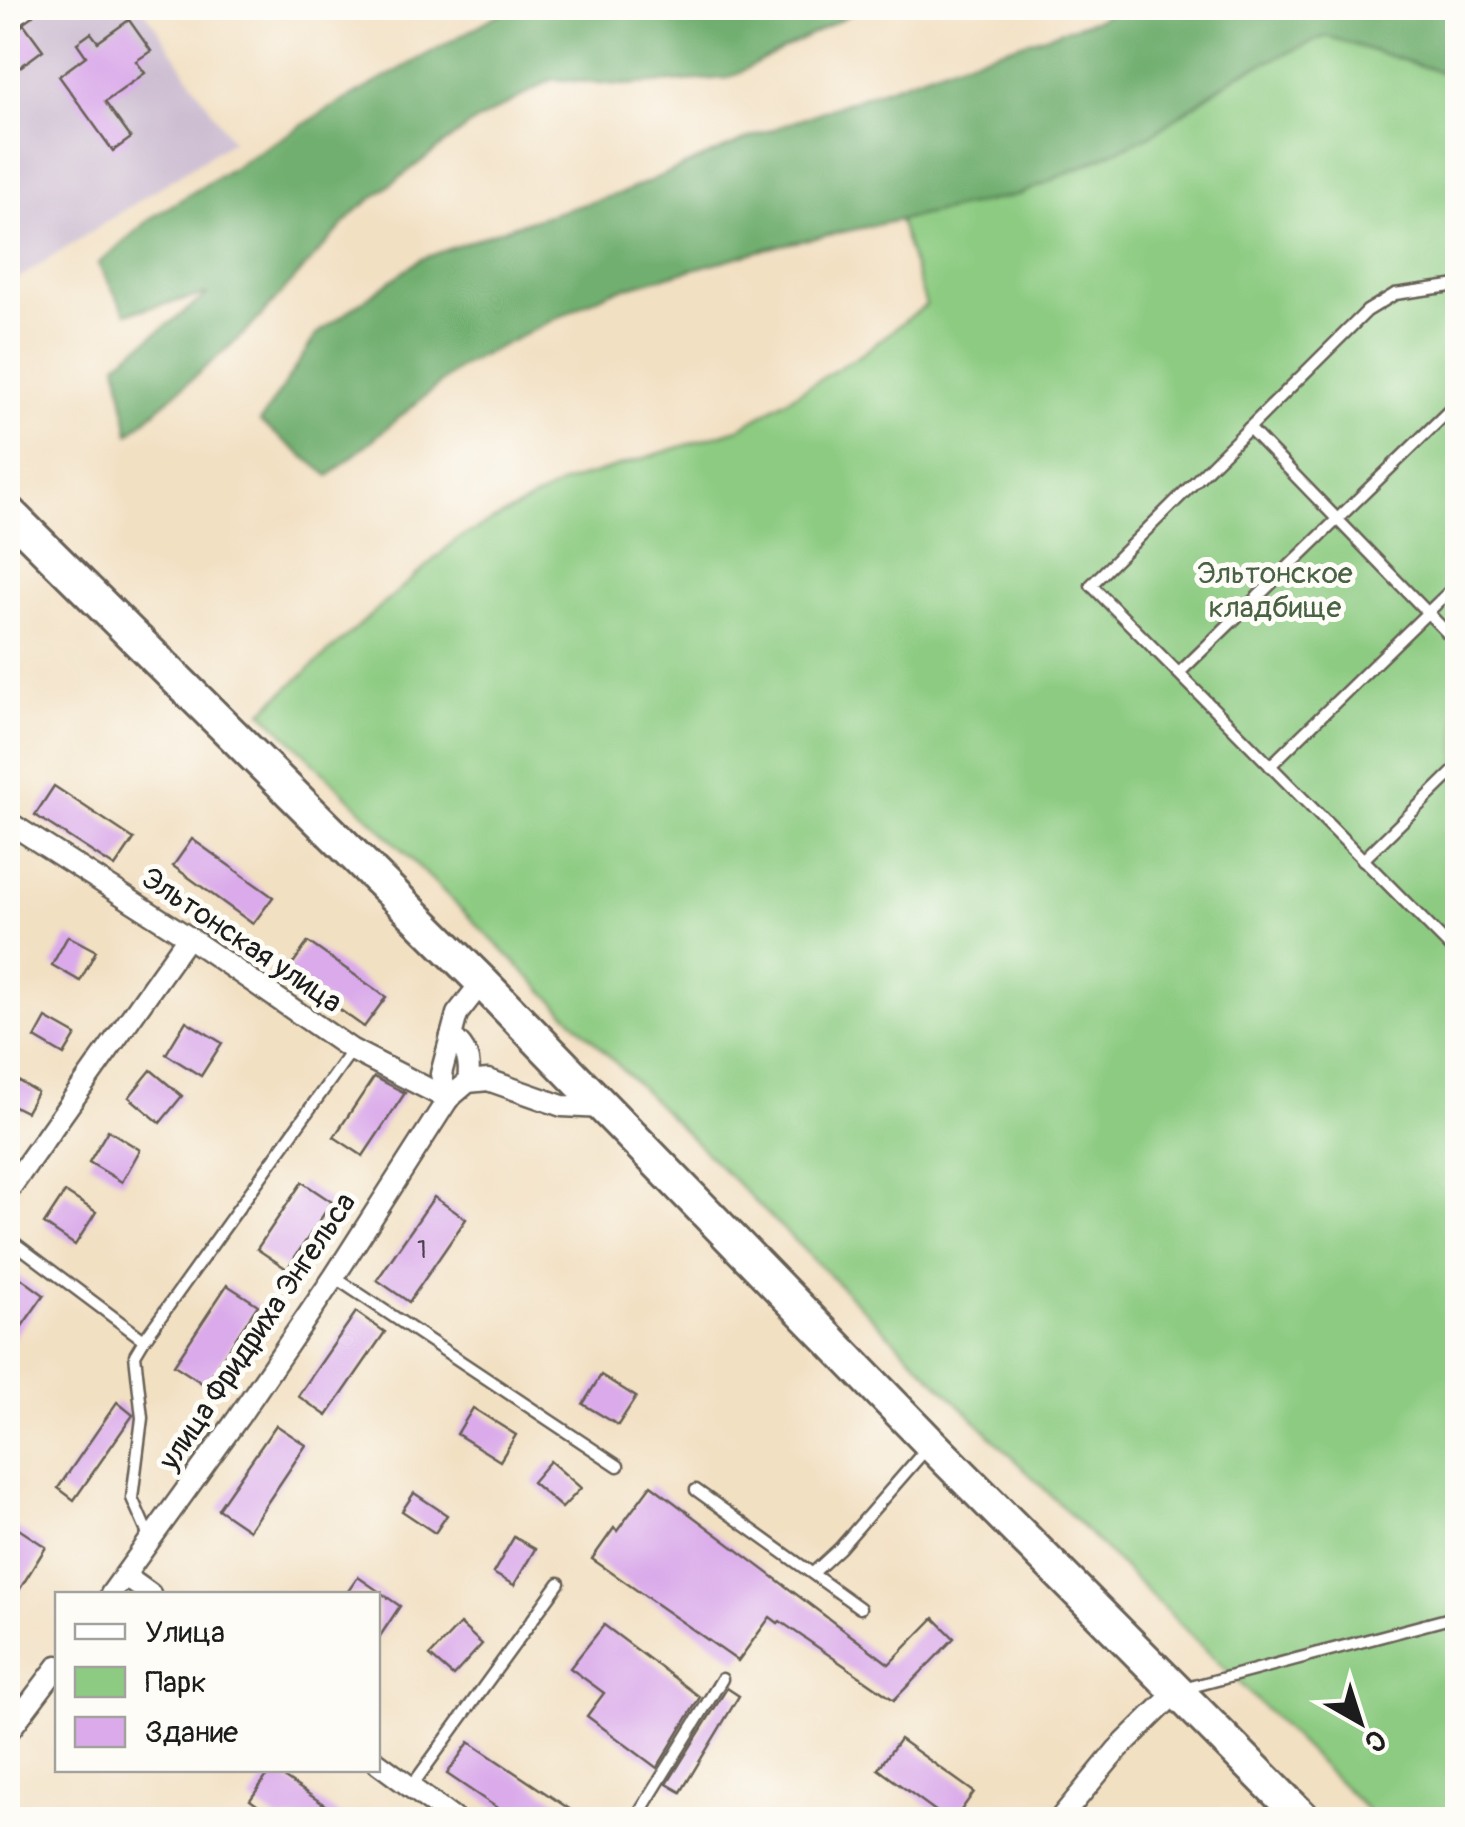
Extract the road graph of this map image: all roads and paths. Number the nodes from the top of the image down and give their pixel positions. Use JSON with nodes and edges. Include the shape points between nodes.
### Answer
{"nodes":[{"id":1,"x":24,"y":8,"type":"edge"},
{"id":2,"x":8,"y":19,"type":"edge"},
{"id":3,"x":1458,"y":285,"type":"edge"},
{"id":4,"x":1458,"y":402,"type":"edge"},
{"id":5,"x":1249,"y":428,"type":"junction"},
{"id":6,"x":8,"y":512,"type":"edge"},
{"id":7,"x":1337,"y":519,"type":"junction"},
{"id":8,"x":1458,"y":582,"type":"edge"},
{"id":9,"x":1427,"y":612,"type":"junction"},
{"id":10,"x":1458,"y":644,"type":"edge"},
{"id":11,"x":1179,"y":673,"type":"junction"},
{"id":12,"x":1270,"y":766,"type":"junction"},
{"id":13,"x":1458,"y":767,"type":"edge"},
{"id":14,"x":8,"y":822,"type":"edge"},
{"id":15,"x":1363,"y":860,"type":"junction"},
{"id":16,"x":188,"y":938,"type":"junction"},
{"id":17,"x":1456,"y":950,"type":"edge"},
{"id":18,"x":482,"y":982,"type":"junction"},
{"id":19,"x":452,"y":1036,"type":"junction"},
{"id":20,"x":352,"y":1050,"type":"junction"},
{"id":21,"x":468,"y":1082,"type":"junction"},
{"id":22,"x":448,"y":1099,"type":"junction"},
{"id":23,"x":604,"y":1108,"type":"junction"},
{"id":24,"x":8,"y":1191,"type":"edge"},
{"id":25,"x":8,"y":1238,"type":"edge"},
{"id":26,"x":334,"y":1277,"type":"junction"},
{"id":27,"x":144,"y":1340,"type":"junction"},
{"id":28,"x":931,"y":1444,"type":"junction"},
{"id":29,"x":618,"y":1466,"type":"dead end"},
{"id":30,"x":696,"y":1490,"type":"dead end"},
{"id":31,"x":150,"y":1540,"type":"junction"},
{"id":32,"x":813,"y":1573,"type":"junction"},
{"id":33,"x":125,"y":1576,"type":"junction"},
{"id":34,"x":559,"y":1583,"type":"dead end"},
{"id":35,"x":113,"y":1592,"type":"edge"},
{"id":36,"x":147,"y":1592,"type":"edge"},
{"id":37,"x":860,"y":1608,"type":"dead end"},
{"id":38,"x":1458,"y":1616,"type":"edge"},
{"id":39,"x":55,"y":1670,"type":"edge"},
{"id":40,"x":722,"y":1680,"type":"dead end"},
{"id":41,"x":1177,"y":1691,"type":"junction"},
{"id":42,"x":8,"y":1732,"type":"edge"},
{"id":43,"x":380,"y":1765,"type":"edge"},
{"id":44,"x":411,"y":1788,"type":"junction"},
{"id":45,"x":455,"y":1820,"type":"edge"},
{"id":46,"x":634,"y":1820,"type":"edge"},
{"id":47,"x":1059,"y":1820,"type":"edge"},
{"id":48,"x":1305,"y":1820,"type":"edge"}],
"edges":[{"from":1,"to":2,"type":"street"},
{"from":3,"to":5,"type":"lane","via":[[1395,294],[1367,311]]},
{"from":4,"to":7,"type":"lane"},
{"from":5,"to":7,"type":"lane"},
{"from":5,"to":11,"type":"lane","via":[[1091,585]]},
{"from":6,"to":18,"type":"main road"},
{"from":7,"to":9,"type":"lane"},
{"from":7,"to":11,"type":"lane"},
{"from":8,"to":9,"type":"lane"},
{"from":9,"to":10,"type":"lane"},
{"from":9,"to":12,"type":"lane"},
{"from":11,"to":12,"type":"lane"},
{"from":12,"to":15,"type":"lane"},
{"from":13,"to":15,"type":"lane"},
{"from":14,"to":16,"type":"street","name":"Эльтонская улица"},
{"from":15,"to":17,"type":"lane"},
{"from":16,"to":20,"type":"street","name":"Эльтонская улица"},
{"from":16,"to":24,"type":"street"},
{"from":18,"to":19,"type":"street","via":[[457,1014]]},
{"from":18,"to":23,"type":"main road"},
{"from":19,"to":21,"type":"street","via":[[467,1054]]},
{"from":19,"to":22,"type":"street","via":[[442,1074]]},
{"from":20,"to":22,"type":"street","name":"Эльтонская улица"},
{"from":20,"to":27,"type":"lane"},
{"from":21,"to":22,"type":"street","name":"улица Фридриха Энгельса"},
{"from":21,"to":23,"type":"street","via":[[488,1080],[562,1106]]},
{"from":22,"to":26,"type":"street","name":"улица Фридриха Энгельса"},
{"from":23,"to":28,"type":"main road"},
{"from":25,"to":27,"type":"lane"},
{"from":26,"to":29,"type":"lane"},
{"from":26,"to":31,"type":"street","name":"улица Фридриха Энгельса"},
{"from":27,"to":31,"type":"lane","via":[[135,1355],[142,1418],[132,1498]]},
{"from":28,"to":32,"type":"lane"},
{"from":28,"to":41,"type":"main road"},
{"from":30,"to":32,"type":"lane"},
{"from":31,"to":33,"type":"street","name":"улица Фридриха Энгельса"},
{"from":32,"to":37,"type":"lane"},
{"from":33,"to":35,"type":"street","name":"улица Фридриха Энгельса"},
{"from":33,"to":36,"type":"street"},
{"from":34,"to":44,"type":"lane"},
{"from":38,"to":41,"type":"lane"},
{"from":39,"to":42,"type":"street"},
{"from":40,"to":46,"type":"lane"},
{"from":41,"to":47,"type":"street"},
{"from":41,"to":48,"type":"main road"},
{"from":43,"to":44,"type":"street"},
{"from":44,"to":45,"type":"street"}]}
